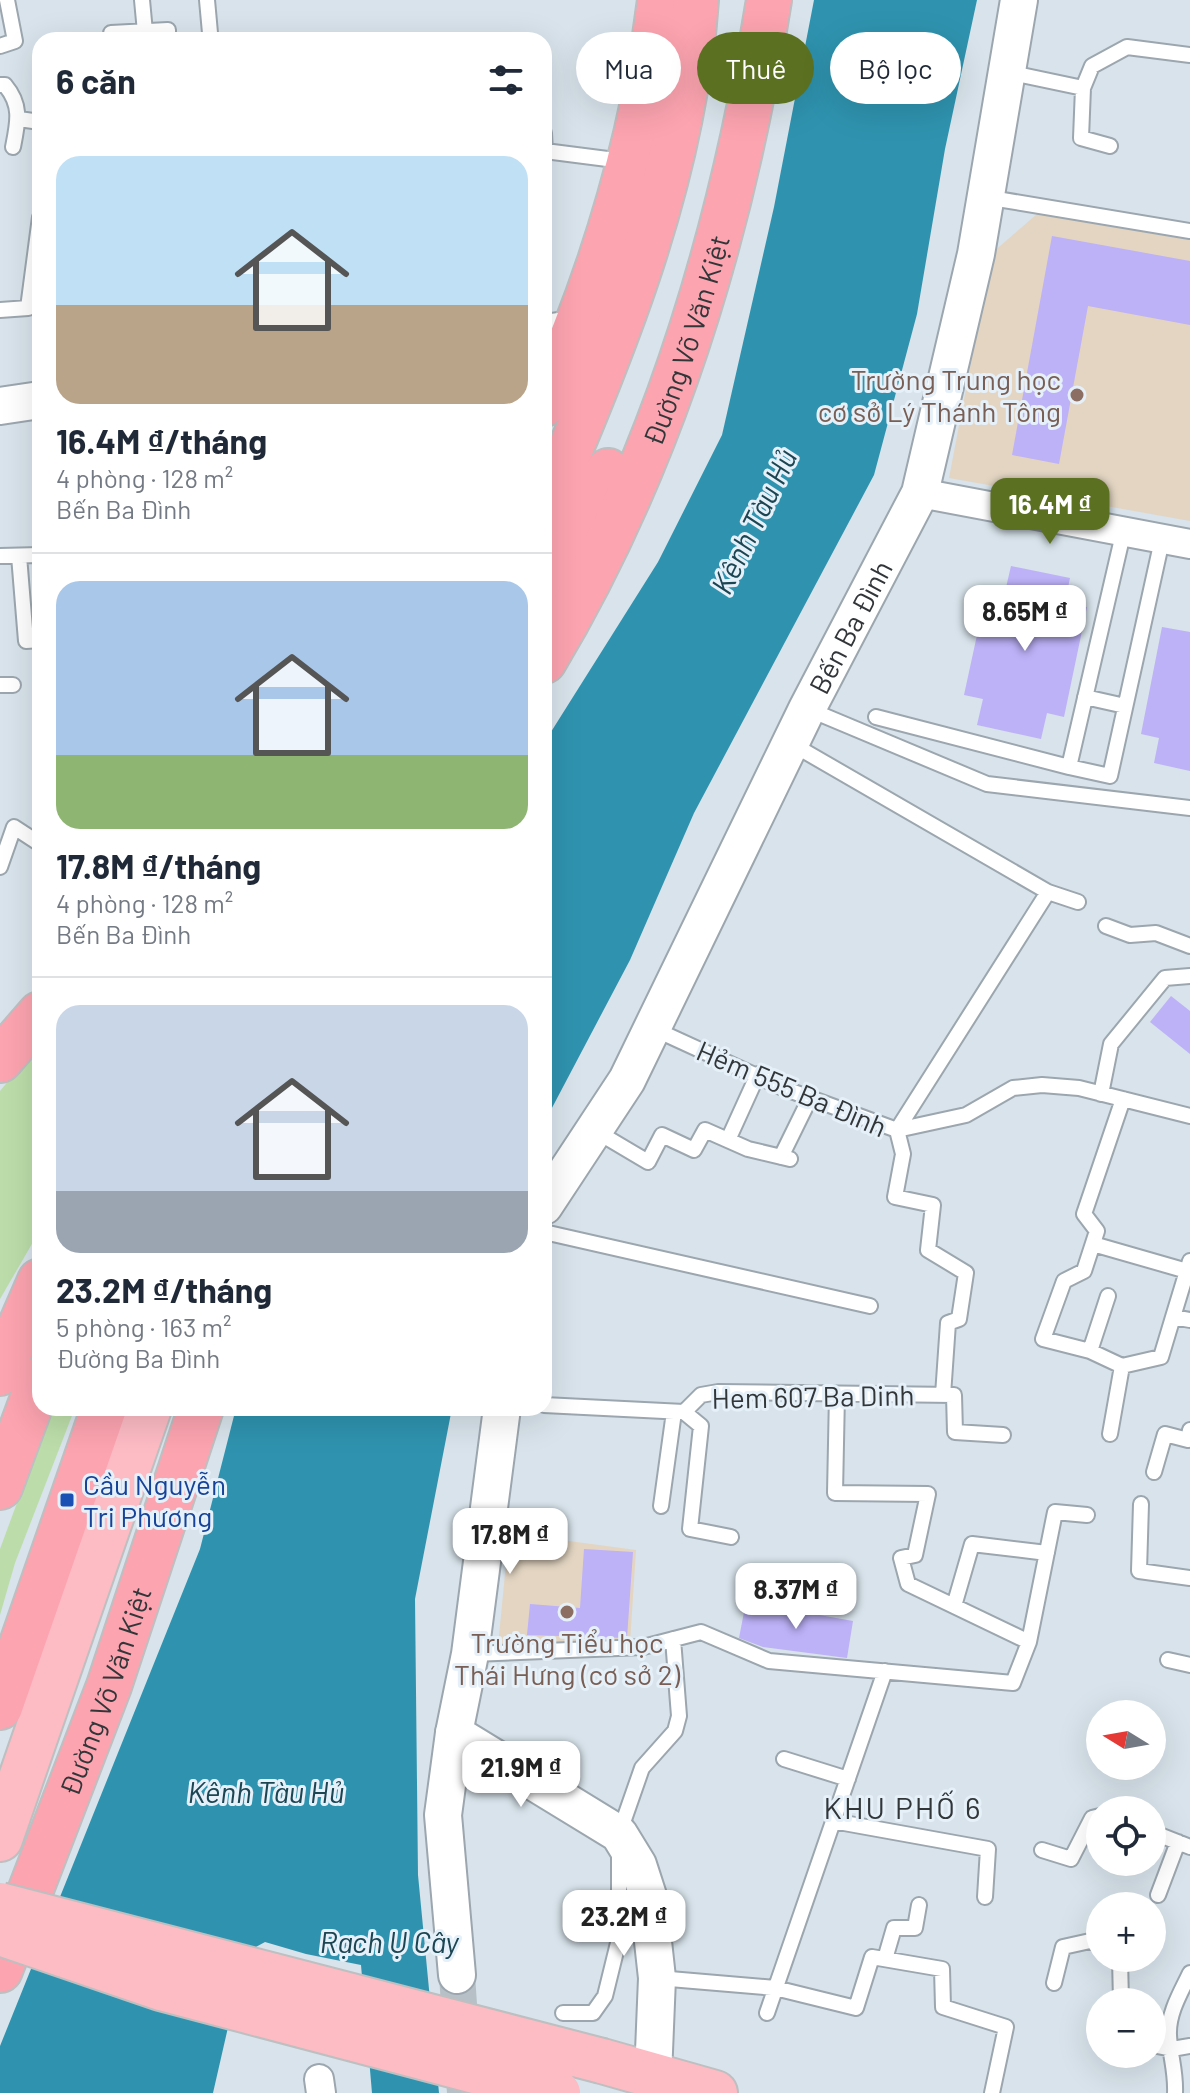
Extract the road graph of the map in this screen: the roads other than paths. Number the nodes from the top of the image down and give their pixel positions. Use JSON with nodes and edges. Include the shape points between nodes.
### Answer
{"nodes":[{"id":1,"x":7,"y":0,"type":"edge"},
{"id":2,"x":142,"y":0,"type":"edge"},
{"id":3,"x":207,"y":0,"type":"edge"},
{"id":4,"x":660,"y":0,"type":"edge"},
{"id":5,"x":696,"y":0,"type":"edge"},
{"id":6,"x":746,"y":0,"type":"edge"},
{"id":7,"x":769,"y":0,"type":"edge"},
{"id":8,"x":1019,"y":0,"type":"edge"},
{"id":9,"x":145,"y":32,"type":"edge"},
{"id":10,"x":210,"y":32,"type":"edge"},
{"id":11,"x":7,"y":44,"type":"edge"},
{"id":12,"x":1190,"y":55,"type":"edge"},
{"id":13,"x":1007,"y":72,"type":"junction"},
{"id":14,"x":0,"y":85,"type":"edge"},
{"id":15,"x":1083,"y":88,"type":"junction"},
{"id":16,"x":19,"y":119,"type":"junction"},
{"id":17,"x":32,"y":121,"type":"edge"},
{"id":18,"x":1110,"y":146,"type":"dead end"},
{"id":19,"x":13,"y":147,"type":"dead end"},
{"id":20,"x":552,"y":152,"type":"edge"},
{"id":21,"x":628,"y":161,"type":"junction"},
{"id":22,"x":985,"y":197,"type":"junction"},
{"id":23,"x":1190,"y":231,"type":"edge"},
{"id":24,"x":32,"y":278,"type":"edge"},
{"id":25,"x":0,"y":310,"type":"edge"},
{"id":26,"x":623,"y":312,"type":"junction"},
{"id":27,"x":559,"y":331,"type":"edge"},
{"id":28,"x":560,"y":386,"type":"edge"},
{"id":29,"x":32,"y":401,"type":"edge"},
{"id":30,"x":0,"y":406,"type":"edge"},
{"id":31,"x":648,"y":414,"type":"junction"},
{"id":32,"x":552,"y":448,"type":"edge"},
{"id":33,"x":920,"y":493,"type":"junction"},
{"id":34,"x":1123,"y":534,"type":"junction"},
{"id":35,"x":1162,"y":540,"type":"junction"},
{"id":36,"x":1190,"y":544,"type":"edge"},
{"id":37,"x":32,"y":555,"type":"edge"},
{"id":38,"x":0,"y":556,"type":"edge"},
{"id":39,"x":19,"y":556,"type":"junction"},
{"id":40,"x":552,"y":583,"type":"edge"},
{"id":41,"x":32,"y":641,"type":"edge"},
{"id":42,"x":552,"y":646,"type":"edge"},
{"id":43,"x":1085,"y":697,"type":"junction"},
{"id":44,"x":1125,"y":706,"type":"junction"},
{"id":45,"x":807,"y":709,"type":"junction"},
{"id":46,"x":876,"y":717,"type":"dead end"},
{"id":47,"x":791,"y":743,"type":"junction"},
{"id":48,"x":1069,"y":767,"type":"junction"},
{"id":49,"x":1190,"y":808,"type":"edge"},
{"id":50,"x":32,"y":839,"type":"edge"},
{"id":51,"x":0,"y":867,"type":"edge"},
{"id":52,"x":1048,"y":892,"type":"junction"},
{"id":53,"x":1078,"y":902,"type":"dead end"},
{"id":54,"x":1106,"y":926,"type":"dead end"},
{"id":55,"x":1190,"y":946,"type":"edge"},
{"id":56,"x":1190,"y":976,"type":"edge"},
{"id":57,"x":32,"y":1023,"type":"edge"},
{"id":58,"x":652,"y":1028,"type":"junction"},
{"id":59,"x":0,"y":1060,"type":"edge"},
{"id":60,"x":758,"y":1074,"type":"junction"},
{"id":61,"x":1101,"y":1094,"type":"junction"},
{"id":62,"x":810,"y":1098,"type":"junction"},
{"id":63,"x":1123,"y":1099,"type":"junction"},
{"id":64,"x":1190,"y":1116,"type":"edge"},
{"id":65,"x":594,"y":1130,"type":"junction"},
{"id":66,"x":897,"y":1130,"type":"junction"},
{"id":67,"x":728,"y":1140,"type":"junction"},
{"id":68,"x":552,"y":1194,"type":"edge"},
{"id":69,"x":552,"y":1234,"type":"edge"},
{"id":70,"x":1093,"y":1244,"type":"junction"},
{"id":71,"x":1188,"y":1266,"type":"edge"},
{"id":72,"x":1108,"y":1296,"type":"dead end"},
{"id":73,"x":32,"y":1299,"type":"edge"},
{"id":74,"x":870,"y":1306,"type":"dead end"},
{"id":75,"x":1173,"y":1317,"type":"junction"},
{"id":76,"x":1190,"y":1320,"type":"edge"},
{"id":77,"x":1090,"y":1351,"type":"junction"},
{"id":78,"x":1122,"y":1366,"type":"junction"},
{"id":79,"x":0,"y":1373,"type":"edge"},
{"id":80,"x":837,"y":1394,"type":"junction"},
{"id":81,"x":943,"y":1395,"type":"junction"},
{"id":82,"x":32,"y":1401,"type":"edge"},
{"id":83,"x":552,"y":1405,"type":"edge"},
{"id":84,"x":679,"y":1412,"type":"junction"},
{"id":85,"x":101,"y":1416,"type":"edge"},
{"id":86,"x":146,"y":1416,"type":"edge"},
{"id":87,"x":198,"y":1416,"type":"edge"},
{"id":88,"x":501,"y":1416,"type":"edge"},
{"id":89,"x":1190,"y":1430,"type":"edge"},
{"id":90,"x":1110,"y":1434,"type":"dead end"},
{"id":91,"x":1003,"y":1435,"type":"dead end"},
{"id":92,"x":1154,"y":1472,"type":"dead end"},
{"id":93,"x":0,"y":1487,"type":"edge"},
{"id":94,"x":1141,"y":1504,"type":"dead end"},
{"id":95,"x":661,"y":1506,"type":"dead end"},
{"id":96,"x":1087,"y":1515,"type":"dead end"},
{"id":97,"x":731,"y":1537,"type":"dead end"},
{"id":98,"x":1047,"y":1553,"type":"junction"},
{"id":99,"x":1190,"y":1578,"type":"edge"},
{"id":100,"x":954,"y":1606,"type":"junction"},
{"id":101,"x":673,"y":1639,"type":"junction"},
{"id":102,"x":1029,"y":1642,"type":"junction"},
{"id":103,"x":470,"y":1654,"type":"junction"},
{"id":104,"x":1168,"y":1660,"type":"dead end"},
{"id":105,"x":1190,"y":1665,"type":"edge"},
{"id":106,"x":885,"y":1671,"type":"junction"},
{"id":107,"x":0,"y":1707,"type":"edge"},
{"id":108,"x":454,"y":1733,"type":"junction"},
{"id":109,"x":784,"y":1759,"type":"dead end"},
{"id":110,"x":848,"y":1779,"type":"junction"},
{"id":111,"x":833,"y":1821,"type":"junction"},
{"id":112,"x":1086,"y":1830,"type":"edge"},
{"id":113,"x":619,"y":1834,"type":"junction"},
{"id":114,"x":0,"y":1839,"type":"edge"},
{"id":115,"x":1184,"y":1844,"type":"edge"},
{"id":116,"x":1042,"y":1850,"type":"dead end"},
{"id":117,"x":0,"y":1874,"type":"edge"},
{"id":118,"x":1160,"y":1892,"type":"edge"},
{"id":119,"x":985,"y":1897,"type":"dead end"},
{"id":120,"x":919,"y":1905,"type":"dead end"},
{"id":121,"x":8,"y":1934,"type":"edge"},
{"id":122,"x":1086,"y":1942,"type":"edge"},
{"id":123,"x":885,"y":1959,"type":"junction"},
{"id":124,"x":1190,"y":1973,"type":"edge"},
{"id":125,"x":457,"y":1975,"type":"tunnel mouth"},
{"id":126,"x":657,"y":1978,"type":"junction"},
{"id":127,"x":1054,"y":1983,"type":"dead end"},
{"id":128,"x":775,"y":1988,"type":"junction"},
{"id":129,"x":563,"y":2013,"type":"dead end"},
{"id":130,"x":767,"y":2013,"type":"dead end"},
{"id":131,"x":1190,"y":2046,"type":"edge"},
{"id":132,"x":1166,"y":2048,"type":"edge"},
{"id":133,"x":1172,"y":2049,"type":"junction"},
{"id":134,"x":653,"y":2076,"type":"junction"},
{"id":135,"x":558,"y":2093,"type":"edge"},
{"id":136,"x":715,"y":2093,"type":"edge"},
{"id":137,"x":992,"y":2093,"type":"edge"},
{"id":138,"x":1175,"y":2093,"type":"edge"}],
"edges":[{"from":1,"to":11,"type":"lane"},
{"from":2,"to":9,"type":"lane"},
{"from":3,"to":10,"type":"lane"},
{"from":4,"to":21,"type":"highway"},
{"from":5,"to":26,"type":"highway","via":[[686,88],[673,144]]},
{"from":6,"to":31,"type":"highway","name":"Đường Võ Văn Kiệt","via":[[734,84]]},
{"from":7,"to":31,"type":"highway","name":"Đường Võ Văn Kiệt","via":[[740,159],[706,289]]},
{"from":8,"to":13,"type":"street","name":"Bến Ba Đình"},
{"from":12,"to":15,"type":"lane","via":[[1127,47],[1092,66]]},
{"from":13,"to":15,"type":"lane"},
{"from":13,"to":22,"type":"street","name":"Bến Ba Đình"},
{"from":14,"to":16,"type":"lane","via":[[16,98]]},
{"from":15,"to":18,"type":"lane","via":[[1081,138]]},
{"from":16,"to":17,"type":"lane"},
{"from":16,"to":19,"type":"lane"},
{"from":20,"to":21,"type":"lane"},
{"from":21,"to":27,"type":"highway","via":[[601,255]]},
{"from":22,"to":23,"type":"lane"},
{"from":22,"to":33,"type":"street","name":"Bến Ba Đình"},
{"from":24,"to":25,"type":"lane","via":[[28,308]]},
{"from":26,"to":27,"type":"highway","via":[[599,328]]},
{"from":26,"to":28,"type":"highway"},
{"from":27,"to":28,"type":"highway"},
{"from":28,"to":31,"type":"highway"},
{"from":28,"to":32,"type":"highway"},
{"from":29,"to":30,"type":"street"},
{"from":31,"to":40,"type":"highway","name":"Đường Võ Văn Kiệt"},
{"from":31,"to":42,"type":"highway","name":"Đường Võ Văn Kiệt","via":[[598,559]]},
{"from":33,"to":34,"type":"street"},
{"from":33,"to":45,"type":"street","name":"Bến Ba Đình"},
{"from":34,"to":35,"type":"street"},
{"from":34,"to":43,"type":"lane"},
{"from":35,"to":36,"type":"street"},
{"from":35,"to":44,"type":"lane"},
{"from":37,"to":39,"type":"lane"},
{"from":38,"to":39,"type":"lane"},
{"from":39,"to":41,"type":"lane","via":[[26,641]]},
{"from":43,"to":44,"type":"lane"},
{"from":43,"to":48,"type":"lane"},
{"from":44,"to":48,"type":"lane","via":[[1110,776]]},
{"from":45,"to":47,"type":"street","name":"Bến Ba Đình"},
{"from":45,"to":49,"type":"lane","via":[[987,784]]},
{"from":46,"to":48,"type":"lane"},
{"from":47,"to":52,"type":"lane"},
{"from":47,"to":58,"type":"street","name":"Bến Ba Đình"},
{"from":50,"to":51,"type":"lane","via":[[14,827]]},
{"from":52,"to":53,"type":"lane"},
{"from":52,"to":66,"type":"lane"},
{"from":54,"to":55,"type":"lane","via":[[1130,935],[1156,933]]},
{"from":56,"to":61,"type":"lane","via":[[1165,978],[1111,1044]]},
{"from":57,"to":59,"type":"highway"},
{"from":58,"to":60,"type":"lane","name":"Hẻm 555 Ba Đình"},
{"from":58,"to":65,"type":"street","name":"Bến Ba Đình"},
{"from":60,"to":62,"type":"lane","name":"Hẻm 555 Ba Đình"},
{"from":60,"to":67,"type":"lane"},
{"from":61,"to":63,"type":"lane"},
{"from":61,"to":66,"type":"lane","via":[[1042,1085],[1013,1088],[966,1115]]},
{"from":62,"to":66,"type":"lane","name":"Hẻm 555 Ba Đình"},
{"from":62,"to":67,"type":"lane","via":[[786,1158]]},
{"from":63,"to":64,"type":"lane"},
{"from":63,"to":70,"type":"lane","via":[[1084,1214],[1097,1231]]},
{"from":65,"to":67,"type":"lane","via":[[648,1162],[662,1135],[694,1150],[705,1130]]},
{"from":65,"to":68,"type":"street","name":"Bến Ba Đình"},
{"from":66,"to":81,"type":"lane","name":"Hẻm 555 Ba Đình","via":[[903,1154],[895,1197],[933,1205],[928,1250],[966,1273],[959,1319],[948,1323]]},
{"from":69,"to":74,"type":"lane"},
{"from":70,"to":71,"type":"lane"},
{"from":70,"to":77,"type":"lane","via":[[1084,1271],[1064,1281],[1043,1339]]},
{"from":71,"to":75,"type":"lane"},
{"from":72,"to":77,"type":"lane"},
{"from":73,"to":79,"type":"highway"},
{"from":75,"to":76,"type":"lane"},
{"from":75,"to":78,"type":"lane","via":[[1161,1357]]},
{"from":77,"to":78,"type":"lane"},
{"from":78,"to":90,"type":"lane"},
{"from":80,"to":81,"type":"lane","name":"Hem 607 Ba Dinh"},
{"from":80,"to":84,"type":"lane","name":"Hem 607 Ba Dinh","via":[[718,1392],[701,1395]]},
{"from":80,"to":100,"type":"lane","via":[[835,1493],[928,1494],[915,1555],[901,1558],[908,1584]]},
{"from":81,"to":91,"type":"lane","name":"Hem 607 Ba Dinh","via":[[954,1395],[955,1432]]},
{"from":82,"to":93,"type":"highway"},
{"from":83,"to":84,"type":"lane","name":"Hem 607 Ba Dinh"},
{"from":84,"to":95,"type":"lane"},
{"from":84,"to":97,"type":"lane","via":[[701,1426],[690,1529]]},
{"from":85,"to":107,"type":"highway"},
{"from":86,"to":114,"type":"main road"},
{"from":87,"to":121,"type":"highway","name":"Đường Võ Văn Kiệt","via":[[109,1686]]},
{"from":88,"to":103,"type":"street"},
{"from":89,"to":92,"type":"lane","via":[[1188,1440],[1165,1434]]},
{"from":94,"to":99,"type":"lane","via":[[1139,1571]]},
{"from":96,"to":98,"type":"lane","via":[[1055,1512]]},
{"from":98,"to":100,"type":"lane","via":[[972,1544]]},
{"from":98,"to":102,"type":"lane"},
{"from":100,"to":102,"type":"lane"},
{"from":101,"to":103,"type":"lane","via":[[643,1647]]},
{"from":101,"to":106,"type":"lane","via":[[701,1632],[769,1661]]},
{"from":101,"to":113,"type":"lane","via":[[679,1716],[675,1731],[642,1768]]},
{"from":102,"to":106,"type":"lane","via":[[1013,1683]]},
{"from":103,"to":108,"type":"street"},
{"from":104,"to":105,"type":"lane"},
{"from":106,"to":110,"type":"lane"},
{"from":108,"to":113,"type":"street"},
{"from":108,"to":125,"type":"street","via":[[443,1815]]},
{"from":109,"to":110,"type":"lane"},
{"from":110,"to":111,"type":"lane"},
{"from":111,"to":119,"type":"lane","via":[[988,1849]]},
{"from":111,"to":128,"type":"lane"},
{"from":112,"to":116,"type":"lane","via":[[1071,1859]]},
{"from":113,"to":126,"type":"street","via":[[638,1865],[648,1896]]},
{"from":113,"to":129,"type":"lane","via":[[619,1939],[605,1996],[593,2013]]},
{"from":115,"to":118,"type":"lane"},
{"from":117,"to":121,"type":"main road","via":[[9,1893]]},
{"from":120,"to":123,"type":"lane","via":[[915,1928],[894,1928]]},
{"from":121,"to":134,"type":"main road","bridge":true},
{"from":121,"to":135,"type":"main road","bridge":true,"via":[[161,1988]]},
{"from":122,"to":127,"type":"lane","via":[[1063,1947]]},
{"from":123,"to":128,"type":"lane","via":[[872,1957],[856,2008]]},
{"from":123,"to":137,"type":"lane","via":[[942,1969],[943,2007],[1006,2027]]},
{"from":124,"to":133,"type":"lane","via":[[1173,2011]]},
{"from":126,"to":128,"type":"lane"},
{"from":126,"to":134,"type":"street"},
{"from":128,"to":130,"type":"lane"},
{"from":131,"to":133,"type":"lane"},
{"from":132,"to":133,"type":"lane"},
{"from":133,"to":138,"type":"lane"},
{"from":134,"to":136,"type":"main road"}]}
